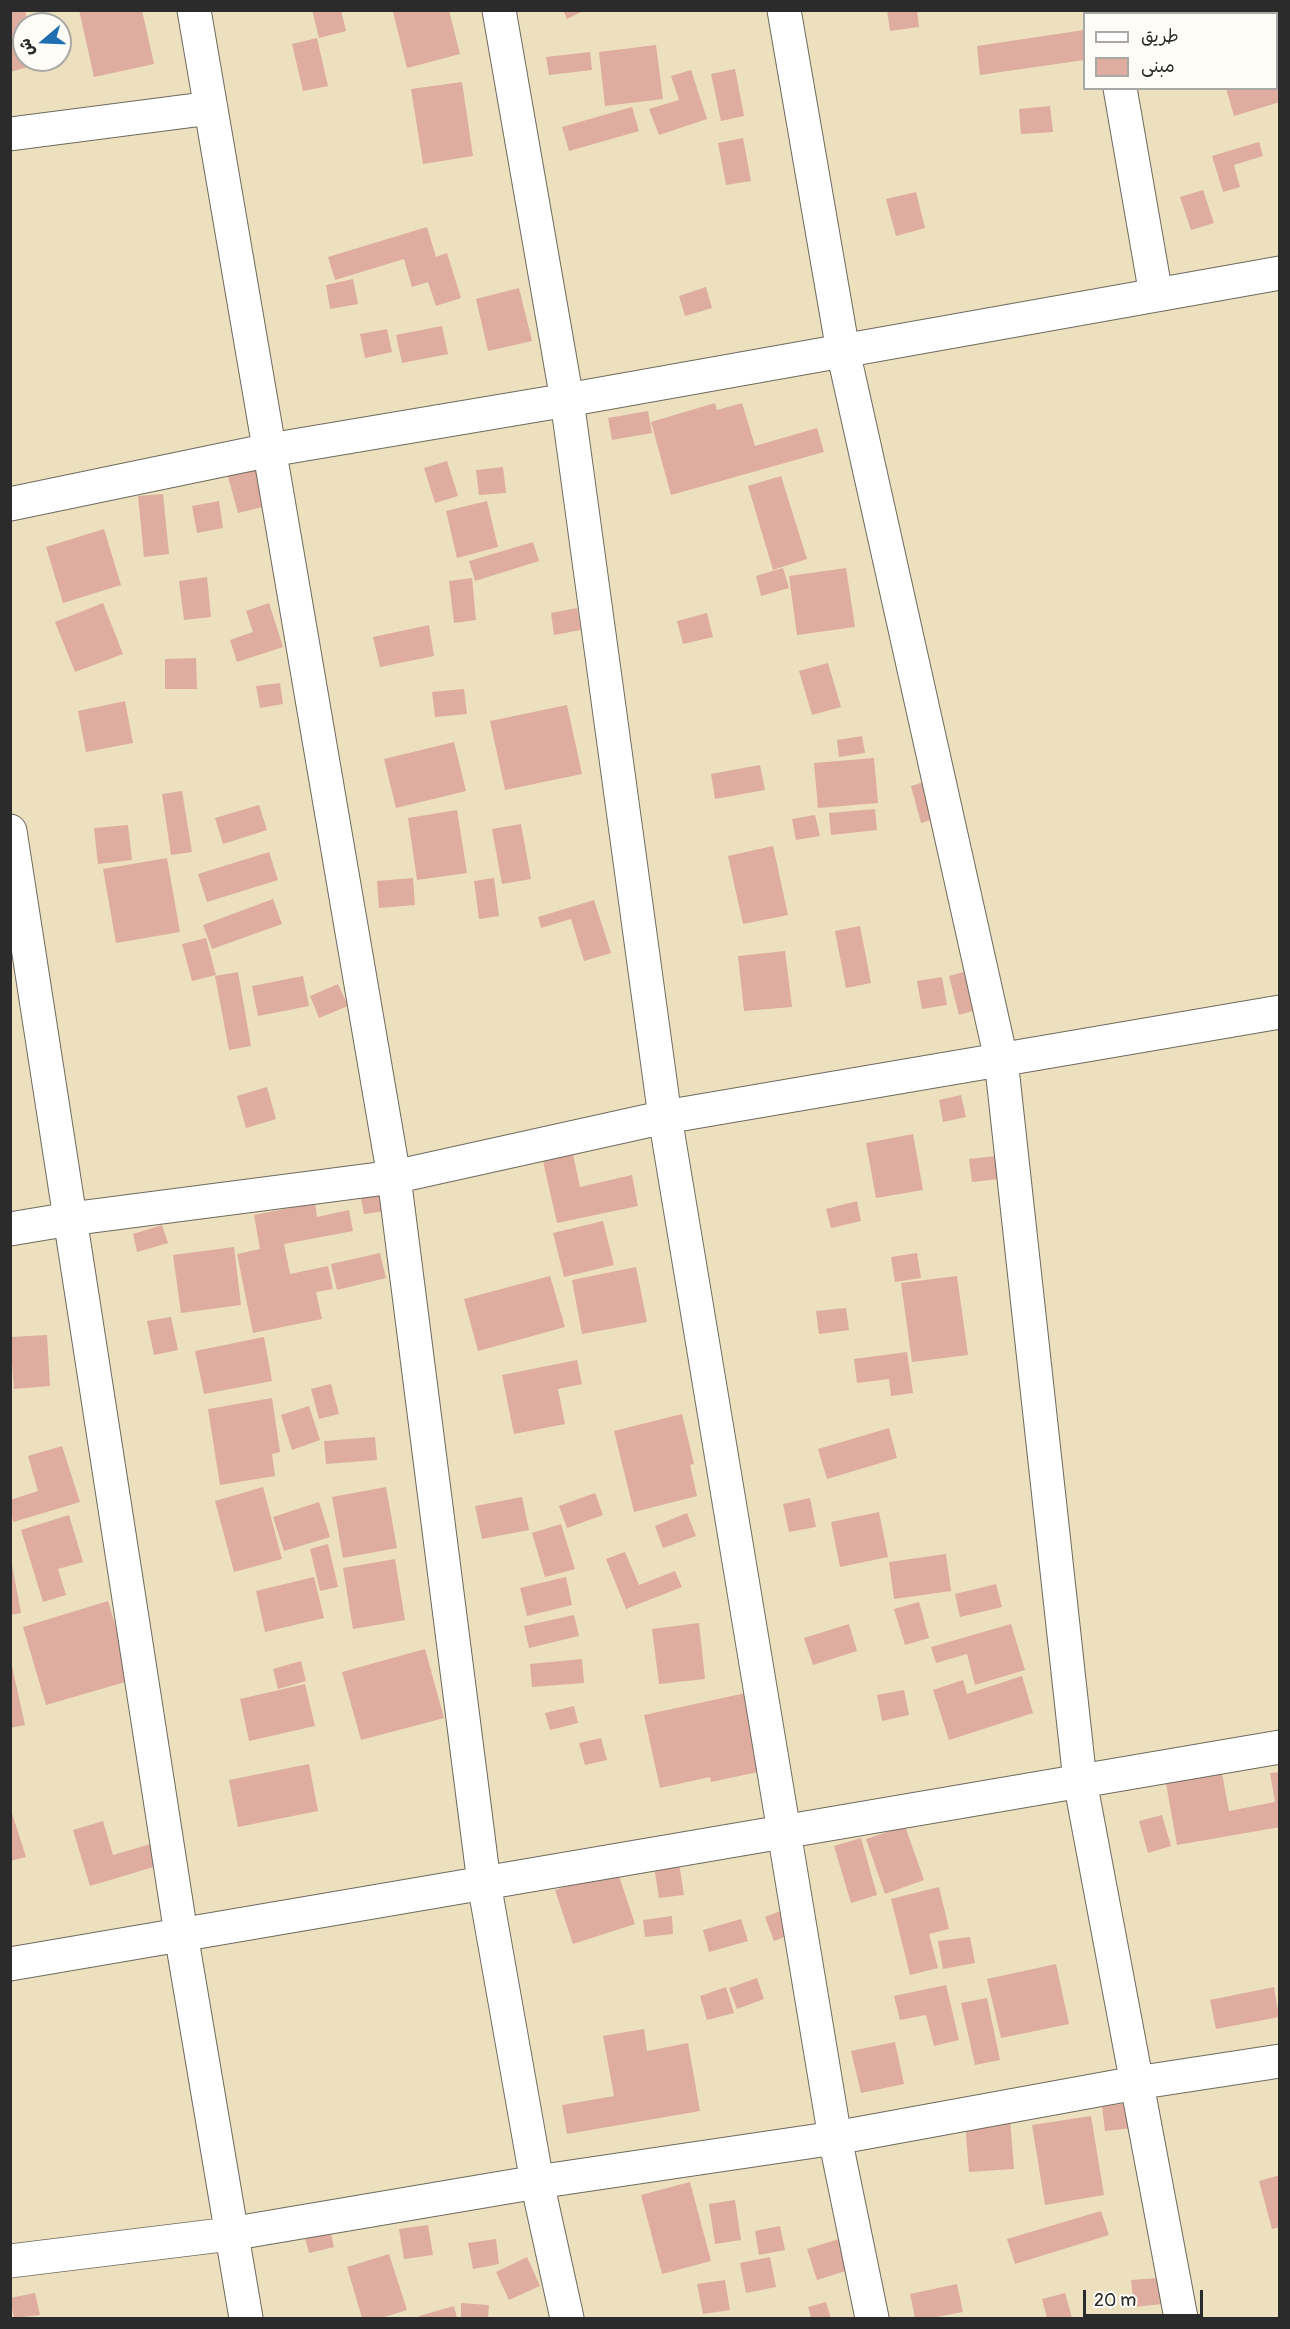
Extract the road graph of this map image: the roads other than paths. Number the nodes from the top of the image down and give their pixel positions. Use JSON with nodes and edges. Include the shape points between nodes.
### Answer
{"nodes":[{"id":1,"x":194,"y":10,"type":"edge"},
{"id":2,"x":499,"y":10,"type":"edge"},
{"id":3,"x":784,"y":10,"type":"edge"},
{"id":4,"x":1120,"y":90,"type":"edge"},
{"id":5,"x":211,"y":108,"type":"junction"},
{"id":6,"x":10,"y":134,"type":"edge"},
{"id":7,"x":1280,"y":273,"type":"edge"},
{"id":8,"x":1156,"y":295,"type":"junction"},
{"id":9,"x":843,"y":351,"type":"junction"},
{"id":10,"x":567,"y":400,"type":"junction"},
{"id":11,"x":270,"y":450,"type":"junction"},
{"id":12,"x":10,"y":504,"type":"edge"},
{"id":13,"x":10,"y":831,"type":"edge"},
{"id":14,"x":1280,"y":1012,"type":"edge"},
{"id":15,"x":1001,"y":1059,"type":"junction"},
{"id":16,"x":665,"y":1117,"type":"junction"},
{"id":17,"x":394,"y":1176,"type":"junction"},
{"id":18,"x":70,"y":1219,"type":"junction"},
{"id":19,"x":10,"y":1229,"type":"edge"},
{"id":20,"x":1280,"y":1747,"type":"edge"},
{"id":21,"x":1080,"y":1781,"type":"junction"},
{"id":22,"x":783,"y":1832,"type":"junction"},
{"id":23,"x":484,"y":1882,"type":"junction"},
{"id":24,"x":181,"y":1934,"type":"junction"},
{"id":25,"x":10,"y":1964,"type":"edge"},
{"id":26,"x":1280,"y":2061,"type":"edge"},
{"id":27,"x":1136,"y":2083,"type":"junction"},
{"id":28,"x":835,"y":2138,"type":"junction"},
{"id":29,"x":537,"y":2182,"type":"junction"},
{"id":30,"x":230,"y":2234,"type":"junction"},
{"id":31,"x":10,"y":2261,"type":"edge"},
{"id":32,"x":246,"y":2319,"type":"edge"},
{"id":33,"x":567,"y":2319,"type":"edge"},
{"id":34,"x":872,"y":2319,"type":"edge"},
{"id":35,"x":1181,"y":2319,"type":"edge"}],
"edges":[{"from":1,"to":5,"type":"street"},
{"from":2,"to":10,"type":"street"},
{"from":3,"to":9,"type":"street"},
{"from":4,"to":8,"type":"street"},
{"from":5,"to":6,"type":"street"},
{"from":5,"to":11,"type":"street"},
{"from":7,"to":8,"type":"street"},
{"from":8,"to":9,"type":"street"},
{"from":9,"to":10,"type":"street"},
{"from":9,"to":15,"type":"street"},
{"from":10,"to":11,"type":"street"},
{"from":10,"to":16,"type":"street"},
{"from":11,"to":12,"type":"street"},
{"from":11,"to":17,"type":"street"},
{"from":13,"to":18,"type":"street"},
{"from":14,"to":15,"type":"street"},
{"from":15,"to":16,"type":"street"},
{"from":15,"to":21,"type":"street"},
{"from":16,"to":17,"type":"street"},
{"from":16,"to":22,"type":"street"},
{"from":17,"to":18,"type":"street"},
{"from":17,"to":23,"type":"street"},
{"from":18,"to":19,"type":"street"},
{"from":18,"to":24,"type":"street"},
{"from":20,"to":21,"type":"street"},
{"from":21,"to":22,"type":"street"},
{"from":21,"to":27,"type":"street"},
{"from":22,"to":23,"type":"street"},
{"from":22,"to":28,"type":"street"},
{"from":23,"to":24,"type":"street"},
{"from":23,"to":29,"type":"street"},
{"from":24,"to":25,"type":"street"},
{"from":24,"to":30,"type":"street"},
{"from":26,"to":27,"type":"street"},
{"from":27,"to":28,"type":"street"},
{"from":27,"to":35,"type":"street"},
{"from":28,"to":29,"type":"street"},
{"from":28,"to":34,"type":"street"},
{"from":29,"to":30,"type":"street"},
{"from":29,"to":33,"type":"street"},
{"from":30,"to":31,"type":"street"},
{"from":30,"to":32,"type":"street"}]}
